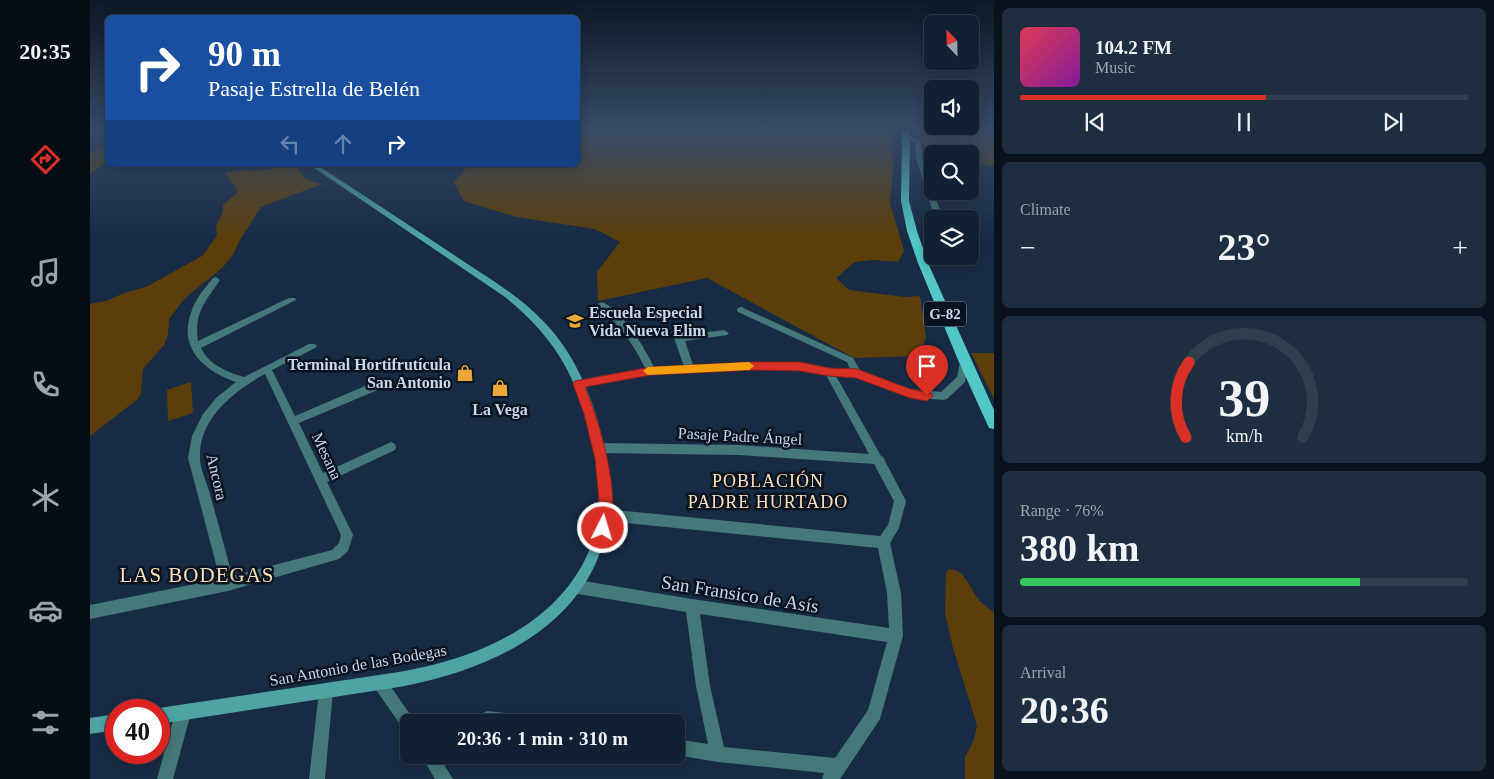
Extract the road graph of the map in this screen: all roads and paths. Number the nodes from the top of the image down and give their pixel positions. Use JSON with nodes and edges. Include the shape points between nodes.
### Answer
{"nodes":[{"id":1,"x":906,"y":166,"type":"edge"},
{"id":2,"x":923,"y":166,"type":"edge"},
{"id":3,"x":316,"y":167,"type":"edge"},
{"id":4,"x":936,"y":210,"type":"edge"},
{"id":5,"x":216,"y":280,"type":"dead end"},
{"id":6,"x":292,"y":300,"type":"dead end"},
{"id":7,"x":602,"y":305,"type":"dead end"},
{"id":8,"x":741,"y":310,"type":"dead end"},
{"id":9,"x":724,"y":333,"type":"dead end"},
{"id":10,"x":312,"y":346,"type":"dead end"},
{"id":11,"x":195,"y":347,"type":"junction"},
{"id":12,"x":964,"y":360,"type":"junction"},
{"id":13,"x":267,"y":369,"type":"junction"},
{"id":14,"x":690,"y":369,"type":"junction"},
{"id":15,"x":651,"y":371,"type":"junction"},
{"id":16,"x":829,"y":372,"type":"junction"},
{"id":17,"x":857,"y":373,"type":"junction"},
{"id":18,"x":244,"y":380,"type":"junction"},
{"id":19,"x":578,"y":384,"type":"junction"},
{"id":20,"x":376,"y":386,"type":"dead end"},
{"id":21,"x":293,"y":421,"type":"junction"},
{"id":22,"x":994,"y":424,"type":"edge"},
{"id":23,"x":391,"y":448,"type":"dead end"},
{"id":24,"x":599,"y":448,"type":"junction"},
{"id":25,"x":879,"y":460,"type":"junction"},
{"id":26,"x":320,"y":480,"type":"junction"},
{"id":27,"x":605,"y":515,"type":"junction"},
{"id":28,"x":883,"y":542,"type":"junction"},
{"id":29,"x":228,"y":584,"type":"junction"},
{"id":30,"x":578,"y":587,"type":"junction"},
{"id":31,"x":692,"y":606,"type":"junction"},
{"id":32,"x":90,"y":612,"type":"edge"},
{"id":33,"x":896,"y":636,"type":"junction"},
{"id":34,"x":379,"y":682,"type":"junction"},
{"id":35,"x":326,"y":691,"type":"junction"},
{"id":36,"x":183,"y":713,"type":"junction"},
{"id":37,"x":401,"y":714,"type":"edge"},
{"id":38,"x":170,"y":715,"type":"edge"},
{"id":39,"x":105,"y":724,"type":"edge"},
{"id":40,"x":90,"y":726,"type":"edge"},
{"id":41,"x":685,"y":748,"type":"edge"},
{"id":42,"x":718,"y":754,"type":"junction"},
{"id":43,"x":435,"y":764,"type":"edge"},
{"id":44,"x":834,"y":773,"type":"edge"},
{"id":45,"x":166,"y":779,"type":"edge"},
{"id":46,"x":317,"y":779,"type":"edge"},
{"id":47,"x":445,"y":779,"type":"edge"}],
"edges":[{"from":1,"to":12,"type":"main road","number":"G-82","via":[[905,201],[917,246]]},
{"from":2,"to":4,"type":"street"},
{"from":3,"to":19,"type":"street","name":"San Antonio de las Bodegas","via":[[520,305],[553,338]]},
{"from":5,"to":11,"type":"street","via":[[200,300],[193,316]]},
{"from":6,"to":11,"type":"street"},
{"from":7,"to":15,"type":"street","via":[[633,336]]},
{"from":8,"to":17,"type":"street","via":[[850,360]]},
{"from":9,"to":14,"type":"street","via":[[679,338]]},
{"from":10,"to":13,"type":"street","name":"Ancora"},
{"from":11,"to":18,"type":"street","via":[[211,366],[228,376]]},
{"from":12,"to":17,"type":"street","via":[[962,378],[943,396],[910,393]]},
{"from":12,"to":22,"type":"main road","number":"G-82"},
{"from":13,"to":18,"type":"street","name":"Ancora"},
{"from":13,"to":21,"type":"street","name":"Mesana"},
{"from":14,"to":15,"type":"street"},
{"from":14,"to":16,"type":"street","via":[[800,366]]},
{"from":15,"to":19,"type":"street"},
{"from":16,"to":17,"type":"street"},
{"from":16,"to":25,"type":"street"},
{"from":18,"to":29,"type":"street","name":"Ancora","via":[[208,414],[194,449]]},
{"from":19,"to":24,"type":"street","name":"San Antonio de las Bodegas"},
{"from":20,"to":21,"type":"street"},
{"from":21,"to":26,"type":"street","name":"Mesana"},
{"from":23,"to":26,"type":"street"},
{"from":24,"to":25,"type":"street","name":"Pasaje Padre Ángel","via":[[739,450]]},
{"from":24,"to":27,"type":"street","name":"San Antonio de las Bodegas","via":[[605,485]]},
{"from":25,"to":28,"type":"street","via":[[900,501],[894,528]]},
{"from":26,"to":29,"type":"street","name":"Mesana","via":[[347,535],[344,548],[335,555]]},
{"from":27,"to":28,"type":"street"},
{"from":27,"to":30,"type":"street","name":"San Antonio de las Bodegas","via":[[596,552]]},
{"from":28,"to":33,"type":"street","via":[[894,593]]},
{"from":29,"to":32,"type":"street"},
{"from":30,"to":31,"type":"street","name":"San Fransico de Asís"},
{"from":30,"to":34,"type":"street","name":"San Antonio de las Bodegas","via":[[532,628],[486,655],[432,673]]},
{"from":31,"to":33,"type":"street","name":"San Fransico de Asís"},
{"from":31,"to":42,"type":"street"},
{"from":33,"to":44,"type":"street","via":[[875,714]]},
{"from":34,"to":35,"type":"street","name":"San Antonio de las Bodegas"},
{"from":34,"to":37,"type":"street"},
{"from":35,"to":36,"type":"street","name":"San Antonio de las Bodegas"},
{"from":35,"to":46,"type":"street"},
{"from":36,"to":38,"type":"street","name":"San Antonio de las Bodegas"},
{"from":36,"to":45,"type":"street"},
{"from":39,"to":40,"type":"street"},
{"from":41,"to":42,"type":"street"},
{"from":42,"to":44,"type":"street"},
{"from":43,"to":47,"type":"street"}]}
